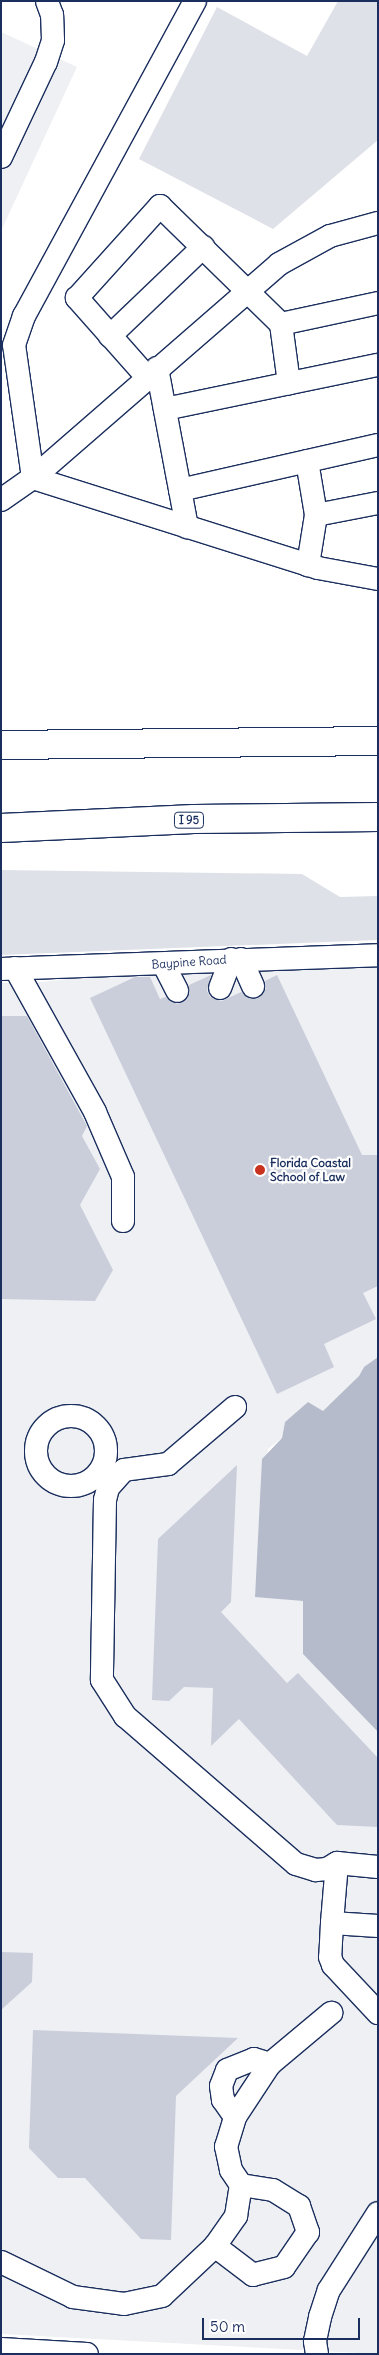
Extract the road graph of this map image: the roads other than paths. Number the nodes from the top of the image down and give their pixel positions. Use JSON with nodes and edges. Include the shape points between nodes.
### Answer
{"nodes":[{"id":1,"x":47,"y":1,"type":"edge"},
{"id":2,"x":194,"y":1,"type":"edge"},
{"id":3,"x":1,"y":157,"type":"edge"},
{"id":4,"x":378,"y":223,"type":"edge"},
{"id":5,"x":203,"y":247,"type":"junction"},
{"id":6,"x":247,"y":290,"type":"junction"},
{"id":7,"x":378,"y":303,"type":"edge"},
{"id":8,"x":281,"y":324,"type":"junction"},
{"id":9,"x":110,"y":336,"type":"junction"},
{"id":10,"x":378,"y":364,"type":"edge"},
{"id":11,"x":152,"y":373,"type":"junction"},
{"id":12,"x":289,"y":383,"type":"junction"},
{"id":13,"x":165,"y":409,"type":"junction"},
{"id":14,"x":378,"y":445,"type":"edge"},
{"id":15,"x":308,"y":461,"type":"junction"},
{"id":16,"x":32,"y":478,"type":"junction"},
{"id":17,"x":180,"y":490,"type":"junction"},
{"id":18,"x":1,"y":500,"type":"edge"},
{"id":19,"x":378,"y":504,"type":"edge"},
{"id":20,"x":316,"y":516,"type":"junction"},
{"id":21,"x":187,"y":527,"type":"junction"},
{"id":22,"x":308,"y":565,"type":"junction"},
{"id":23,"x":378,"y":579,"type":"edge"},
{"id":24,"x":378,"y":741,"type":"edge"},
{"id":25,"x":1,"y":745,"type":"edge"},
{"id":26,"x":378,"y":816,"type":"edge"},
{"id":27,"x":1,"y":828,"type":"edge"},
{"id":28,"x":378,"y":955,"type":"edge"},
{"id":29,"x":236,"y":959,"type":"junction"},
{"id":30,"x":164,"y":965,"type":"junction"},
{"id":31,"x":8,"y":969,"type":"edge"},
{"id":32,"x":253,"y":986,"type":"dead end"},
{"id":33,"x":220,"y":988,"type":"dead end"},
{"id":34,"x":177,"y":991,"type":"dead end"},
{"id":35,"x":123,"y":1221,"type":"dead end"},
{"id":36,"x":235,"y":1407,"type":"dead end"},
{"id":37,"x":337,"y":1863,"type":"junction"},
{"id":38,"x":378,"y":1866,"type":"edge"},
{"id":39,"x":332,"y":1922,"type":"junction"},
{"id":40,"x":378,"y":1926,"type":"edge"},
{"id":41,"x":331,"y":2013,"type":"dead end"},
{"id":42,"x":378,"y":2013,"type":"edge"},
{"id":43,"x":270,"y":2064,"type":"junction"},
{"id":44,"x":235,"y":2117,"type":"junction"},
{"id":45,"x":240,"y":2185,"type":"junction"},
{"id":46,"x":378,"y":2213,"type":"edge"},
{"id":47,"x":215,"y":2246,"type":"junction"},
{"id":48,"x":1,"y":2262,"type":"edge"},
{"id":49,"x":1,"y":2349,"type":"edge"},
{"id":50,"x":87,"y":2354,"type":"edge"},
{"id":51,"x":317,"y":2354,"type":"edge"}],
"edges":[{"from":1,"to":3,"type":"street","via":[[52,15],[53,40],[46,62]]},
{"from":2,"to":16,"type":"street","via":[[24,316],[14,345]]},
{"from":4,"to":6,"type":"street","via":[[330,236],[304,248]]},
{"from":5,"to":6,"type":"street"},
{"from":5,"to":9,"type":"street"},
{"from":5,"to":9,"type":"street","via":[[160,206],[77,298]]},
{"from":6,"to":8,"type":"street"},
{"from":6,"to":11,"type":"street"},
{"from":7,"to":8,"type":"street"},
{"from":8,"to":12,"type":"street"},
{"from":9,"to":11,"type":"street"},
{"from":10,"to":12,"type":"street"},
{"from":11,"to":13,"type":"street"},
{"from":11,"to":16,"type":"street"},
{"from":12,"to":13,"type":"street"},
{"from":13,"to":17,"type":"street"},
{"from":14,"to":15,"type":"street"},
{"from":15,"to":17,"type":"street"},
{"from":15,"to":20,"type":"street"},
{"from":16,"to":18,"type":"street"},
{"from":16,"to":21,"type":"street"},
{"from":17,"to":21,"type":"street"},
{"from":19,"to":20,"type":"street"},
{"from":20,"to":22,"type":"street"},
{"from":21,"to":22,"type":"street"},
{"from":22,"to":23,"type":"street"},
{"from":24,"to":25,"type":"highway"},
{"from":26,"to":27,"type":"highway","number":"I 95"},
{"from":28,"to":29,"type":"street","name":"Baypine Road"},
{"from":29,"to":30,"type":"street","name":"Baypine Road","via":[[194,972]]},
{"from":29,"to":32,"type":"street"},
{"from":29,"to":33,"type":"street"},
{"from":30,"to":31,"type":"street","name":"Baypine Road"},
{"from":30,"to":34,"type":"street"},
{"from":31,"to":35,"type":"street","via":[[95,1112],[123,1177]]},
{"from":36,"to":37,"type":"street","via":[[168,1464],[108,1474],[100,1665],[107,1692],[125,1716],[296,1864],[316,1870],[327,1869]]},
{"from":37,"to":38,"type":"street"},
{"from":37,"to":39,"type":"street"},
{"from":39,"to":40,"type":"street"},
{"from":39,"to":42,"type":"street","via":[[330,1957],[333,1965]]},
{"from":41,"to":43,"type":"street"},
{"from":43,"to":44,"type":"street"},
{"from":43,"to":44,"type":"street","via":[[254,2059],[227,2070],[221,2086],[223,2100]]},
{"from":44,"to":45,"type":"street","via":[[226,2147],[231,2170]]},
{"from":45,"to":47,"type":"street","via":[[236,2216]]},
{"from":45,"to":47,"type":"street","via":[[273,2190],[299,2206],[308,2232],[284,2267],[253,2275]]},
{"from":46,"to":51,"type":"street","via":[[329,2290],[318,2325]]},
{"from":47,"to":48,"type":"street","via":[[194,2270],[162,2296],[124,2304],[73,2297]]},
{"from":49,"to":50,"type":"street"}]}
